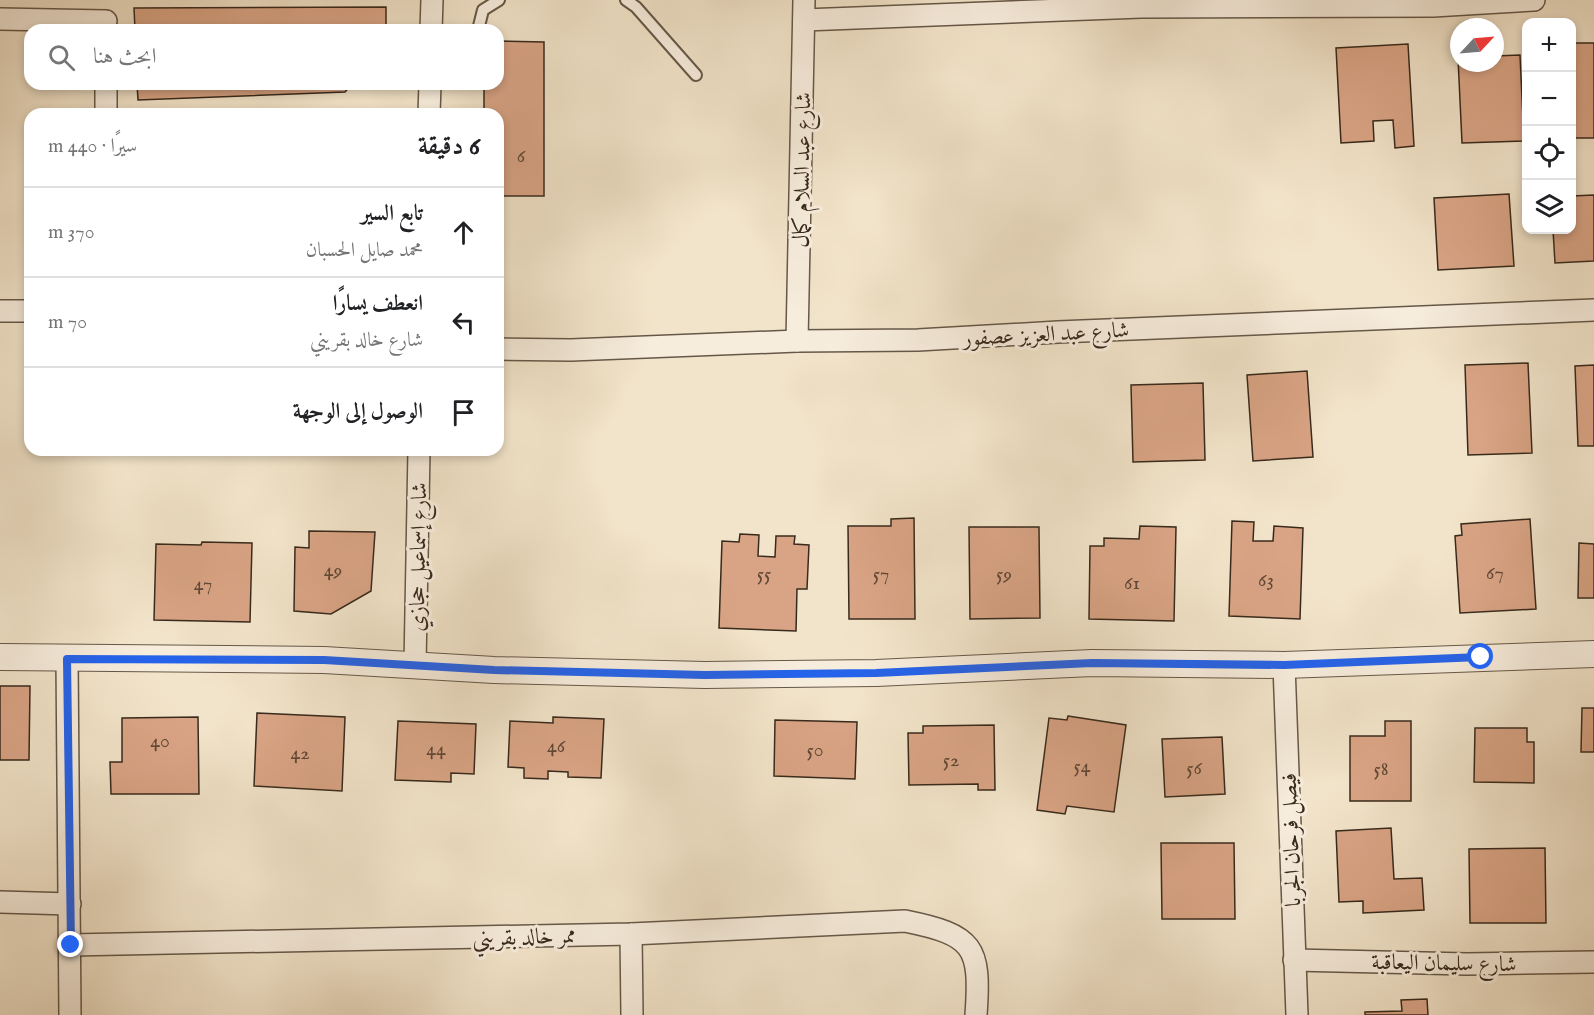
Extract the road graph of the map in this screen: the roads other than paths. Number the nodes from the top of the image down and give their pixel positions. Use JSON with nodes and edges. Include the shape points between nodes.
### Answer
{"nodes":[{"id":1,"x":432,"y":0,"type":"edge"},
{"id":2,"x":500,"y":0,"type":"edge"},
{"id":3,"x":626,"y":0,"type":"edge"},
{"id":4,"x":1534,"y":0,"type":"edge"},
{"id":5,"x":1140,"y":4,"type":"edge"},
{"id":6,"x":804,"y":10,"type":"edge"},
{"id":7,"x":106,"y":17,"type":"edge"},
{"id":8,"x":0,"y":20,"type":"edge"},
{"id":9,"x":431,"y":24,"type":"edge"},
{"id":10,"x":480,"y":24,"type":"edge"},
{"id":11,"x":696,"y":75,"type":"dead end"},
{"id":12,"x":106,"y":90,"type":"edge"},
{"id":13,"x":430,"y":90,"type":"edge"},
{"id":14,"x":106,"y":108,"type":"edge"},
{"id":15,"x":429,"y":108,"type":"edge"},
{"id":16,"x":1594,"y":310,"type":"edge"},
{"id":17,"x":0,"y":311,"type":"edge"},
{"id":18,"x":24,"y":311,"type":"edge"},
{"id":19,"x":797,"y":341,"type":"junction"},
{"id":20,"x":504,"y":349,"type":"edge"},
{"id":21,"x":419,"y":456,"type":"edge"},
{"id":22,"x":1594,"y":654,"type":"edge"},
{"id":23,"x":0,"y":657,"type":"edge"},
{"id":24,"x":67,"y":659,"type":"junction"},
{"id":25,"x":415,"y":665,"type":"junction"},
{"id":26,"x":1284,"y":665,"type":"junction"},
{"id":27,"x":0,"y":902,"type":"edge"},
{"id":28,"x":70,"y":904,"type":"junction"},
{"id":29,"x":631,"y":934,"type":"junction"},
{"id":30,"x":71,"y":945,"type":"junction"},
{"id":31,"x":1294,"y":960,"type":"junction"},
{"id":32,"x":1594,"y":962,"type":"edge"},
{"id":33,"x":70,"y":1015,"type":"edge"},
{"id":34,"x":632,"y":1015,"type":"edge"},
{"id":35,"x":976,"y":1015,"type":"edge"},
{"id":36,"x":1297,"y":1015,"type":"edge"}],
"edges":[{"from":1,"to":9,"type":"street"},
{"from":2,"to":10,"type":"lane","via":[[483,10]]},
{"from":3,"to":11,"type":"lane"},
{"from":4,"to":5,"type":"street","via":[[1433,6]]},
{"from":5,"to":6,"type":"street"},
{"from":6,"to":19,"type":"street","name":"شارع عبد السلام كمال"},
{"from":7,"to":8,"type":"street"},
{"from":12,"to":14,"type":"street"},
{"from":13,"to":15,"type":"street"},
{"from":16,"to":19,"type":"street","name":"شارع عبد العزيز عصفور","via":[[918,340]]},
{"from":17,"to":18,"type":"street"},
{"from":19,"to":20,"type":"street","name":"شارع عبد العزيز عصفور"},
{"from":21,"to":25,"type":"street","name":"شارع إسماعيل حجازي"},
{"from":22,"to":26,"type":"street"},
{"from":23,"to":24,"type":"street"},
{"from":24,"to":25,"type":"street","via":[[223,658]]},
{"from":24,"to":28,"type":"street"},
{"from":25,"to":26,"type":"street","via":[[705,675],[876,673],[1092,663]]},
{"from":26,"to":31,"type":"street","name":"فيصل فرحان الجربا"},
{"from":27,"to":28,"type":"street"},
{"from":28,"to":30,"type":"street"},
{"from":29,"to":30,"type":"street","name":"ممر خالد بقريني"},
{"from":29,"to":34,"type":"street"},
{"from":29,"to":35,"type":"street","name":"ممر خالد بقريني","via":[[905,921],[938,928],[969,948],[979,974]]},
{"from":30,"to":33,"type":"street"},
{"from":31,"to":32,"type":"street","name":"شارع سليمان اليعاقبة"},
{"from":31,"to":36,"type":"street","name":"فيصل فرحان الجربا"}]}
